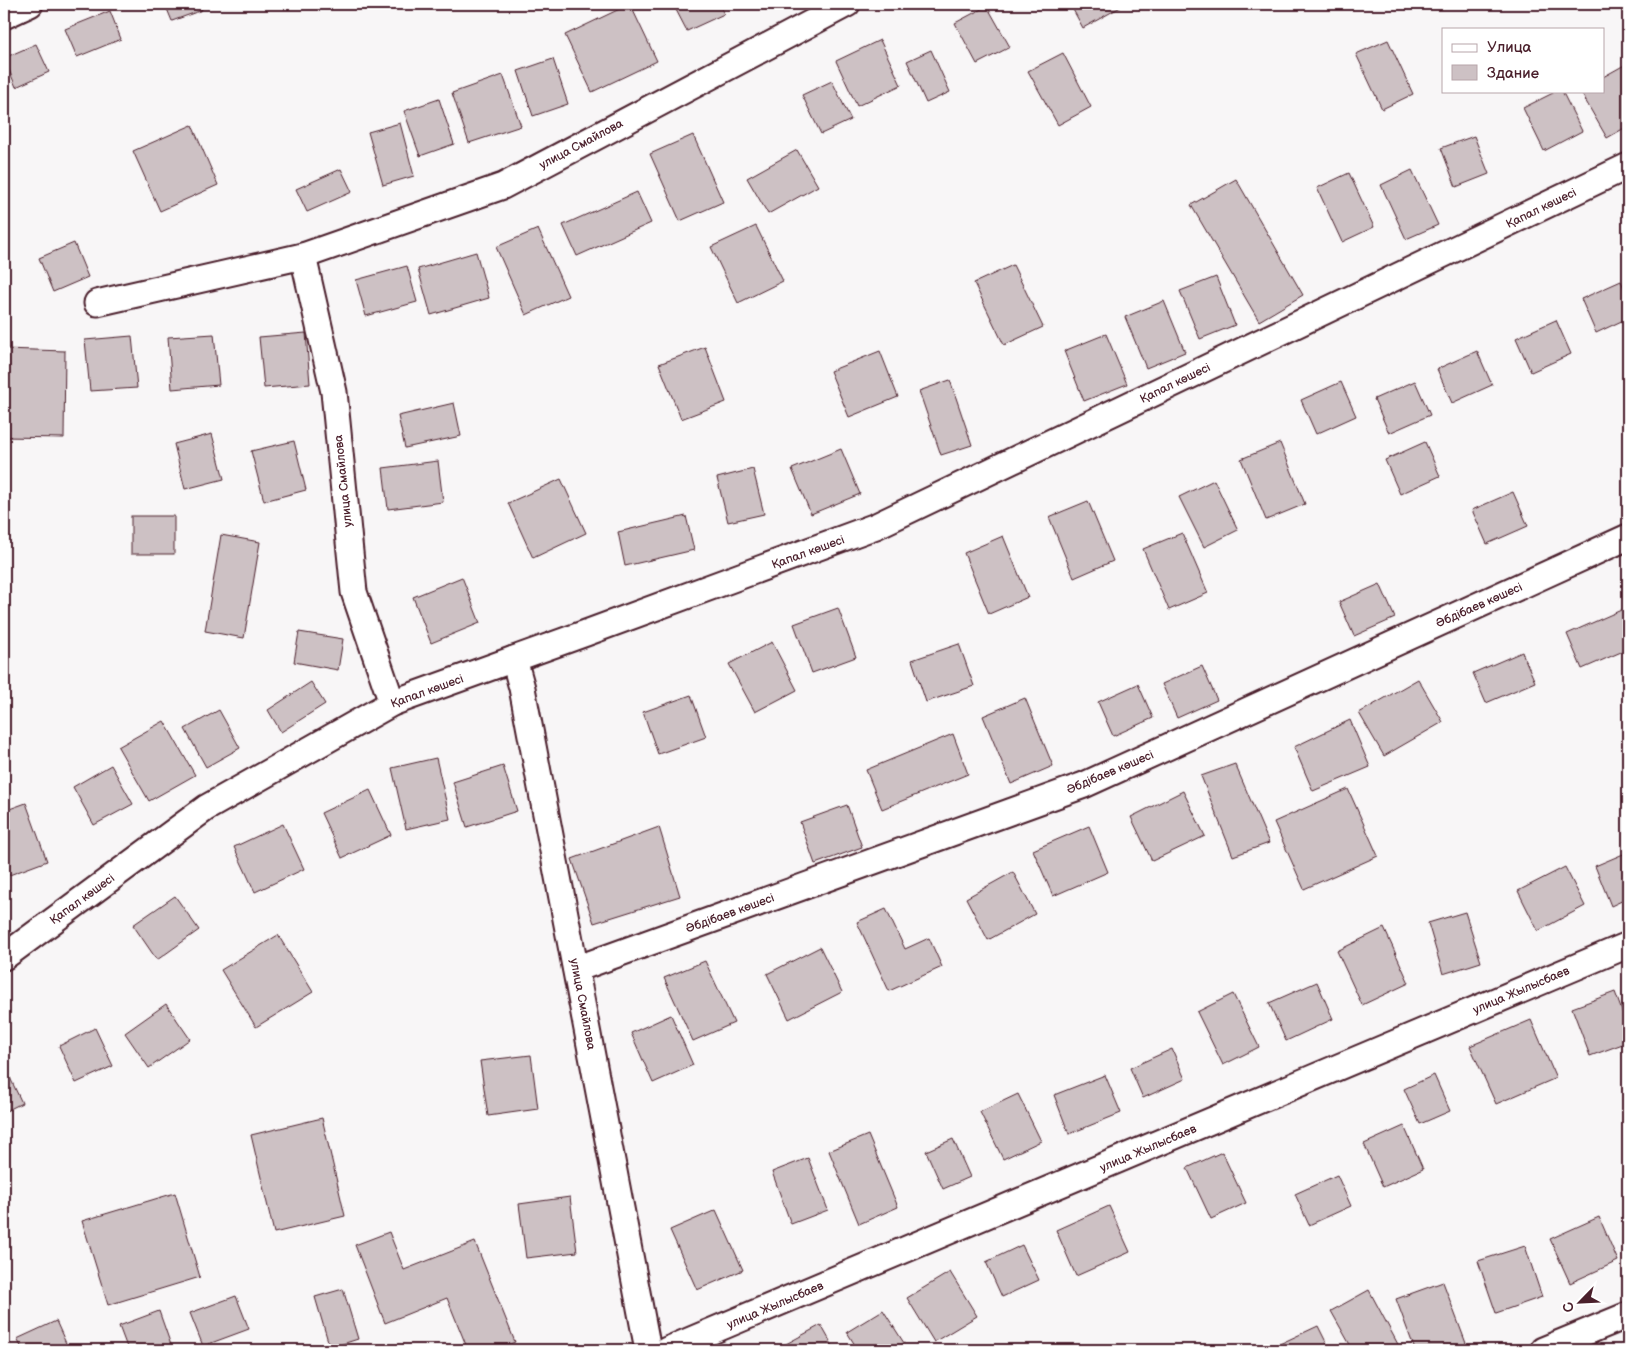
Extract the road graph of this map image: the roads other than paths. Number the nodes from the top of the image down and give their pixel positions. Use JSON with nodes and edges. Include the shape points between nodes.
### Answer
{"nodes":[{"id":1,"x":30,"y":4,"type":"edge"},
{"id":2,"x":847,"y":4,"type":"edge"},
{"id":3,"x":4,"y":16,"type":"edge"},
{"id":4,"x":1628,"y":166,"type":"edge"},
{"id":5,"x":302,"y":256,"type":"junction"},
{"id":6,"x":97,"y":303,"type":"dead end"},
{"id":7,"x":1628,"y":537,"type":"edge"},
{"id":8,"x":514,"y":659,"type":"junction"},
{"id":9,"x":392,"y":703,"type":"junction"},
{"id":10,"x":1628,"y":945,"type":"edge"},
{"id":11,"x":4,"y":957,"type":"edge"},
{"id":12,"x":576,"y":969,"type":"junction"},
{"id":13,"x":1628,"y":1315,"type":"edge"},
{"id":14,"x":648,"y":1350,"type":"edge"},
{"id":15,"x":668,"y":1350,"type":"edge"},
{"id":16,"x":1543,"y":1350,"type":"edge"}],
"edges":[{"from":1,"to":3,"type":"street"},
{"from":2,"to":5,"type":"street","name":"улица Смайлова","via":[[502,186]]},
{"from":4,"to":8,"type":"street","name":"Қапал көшесі","via":[[876,526]]},
{"from":5,"to":6,"type":"street","name":"улица Смайлова"},
{"from":5,"to":9,"type":"street","name":"улица Смайлова","via":[[334,392],[354,592]]},
{"from":7,"to":12,"type":"street","name":"Әбдібаев көшесі","via":[[1084,785]]},
{"from":8,"to":9,"type":"street","name":"Қапал көшесі"},
{"from":8,"to":12,"type":"street","name":"улица Смайлова"},
{"from":9,"to":11,"type":"street","name":"Қапал көшесі","via":[[206,808]]},
{"from":10,"to":15,"type":"street","name":"улица Жылысбаев"},
{"from":12,"to":14,"type":"street","name":"улица Смайлова"},
{"from":13,"to":16,"type":"street"}]}
